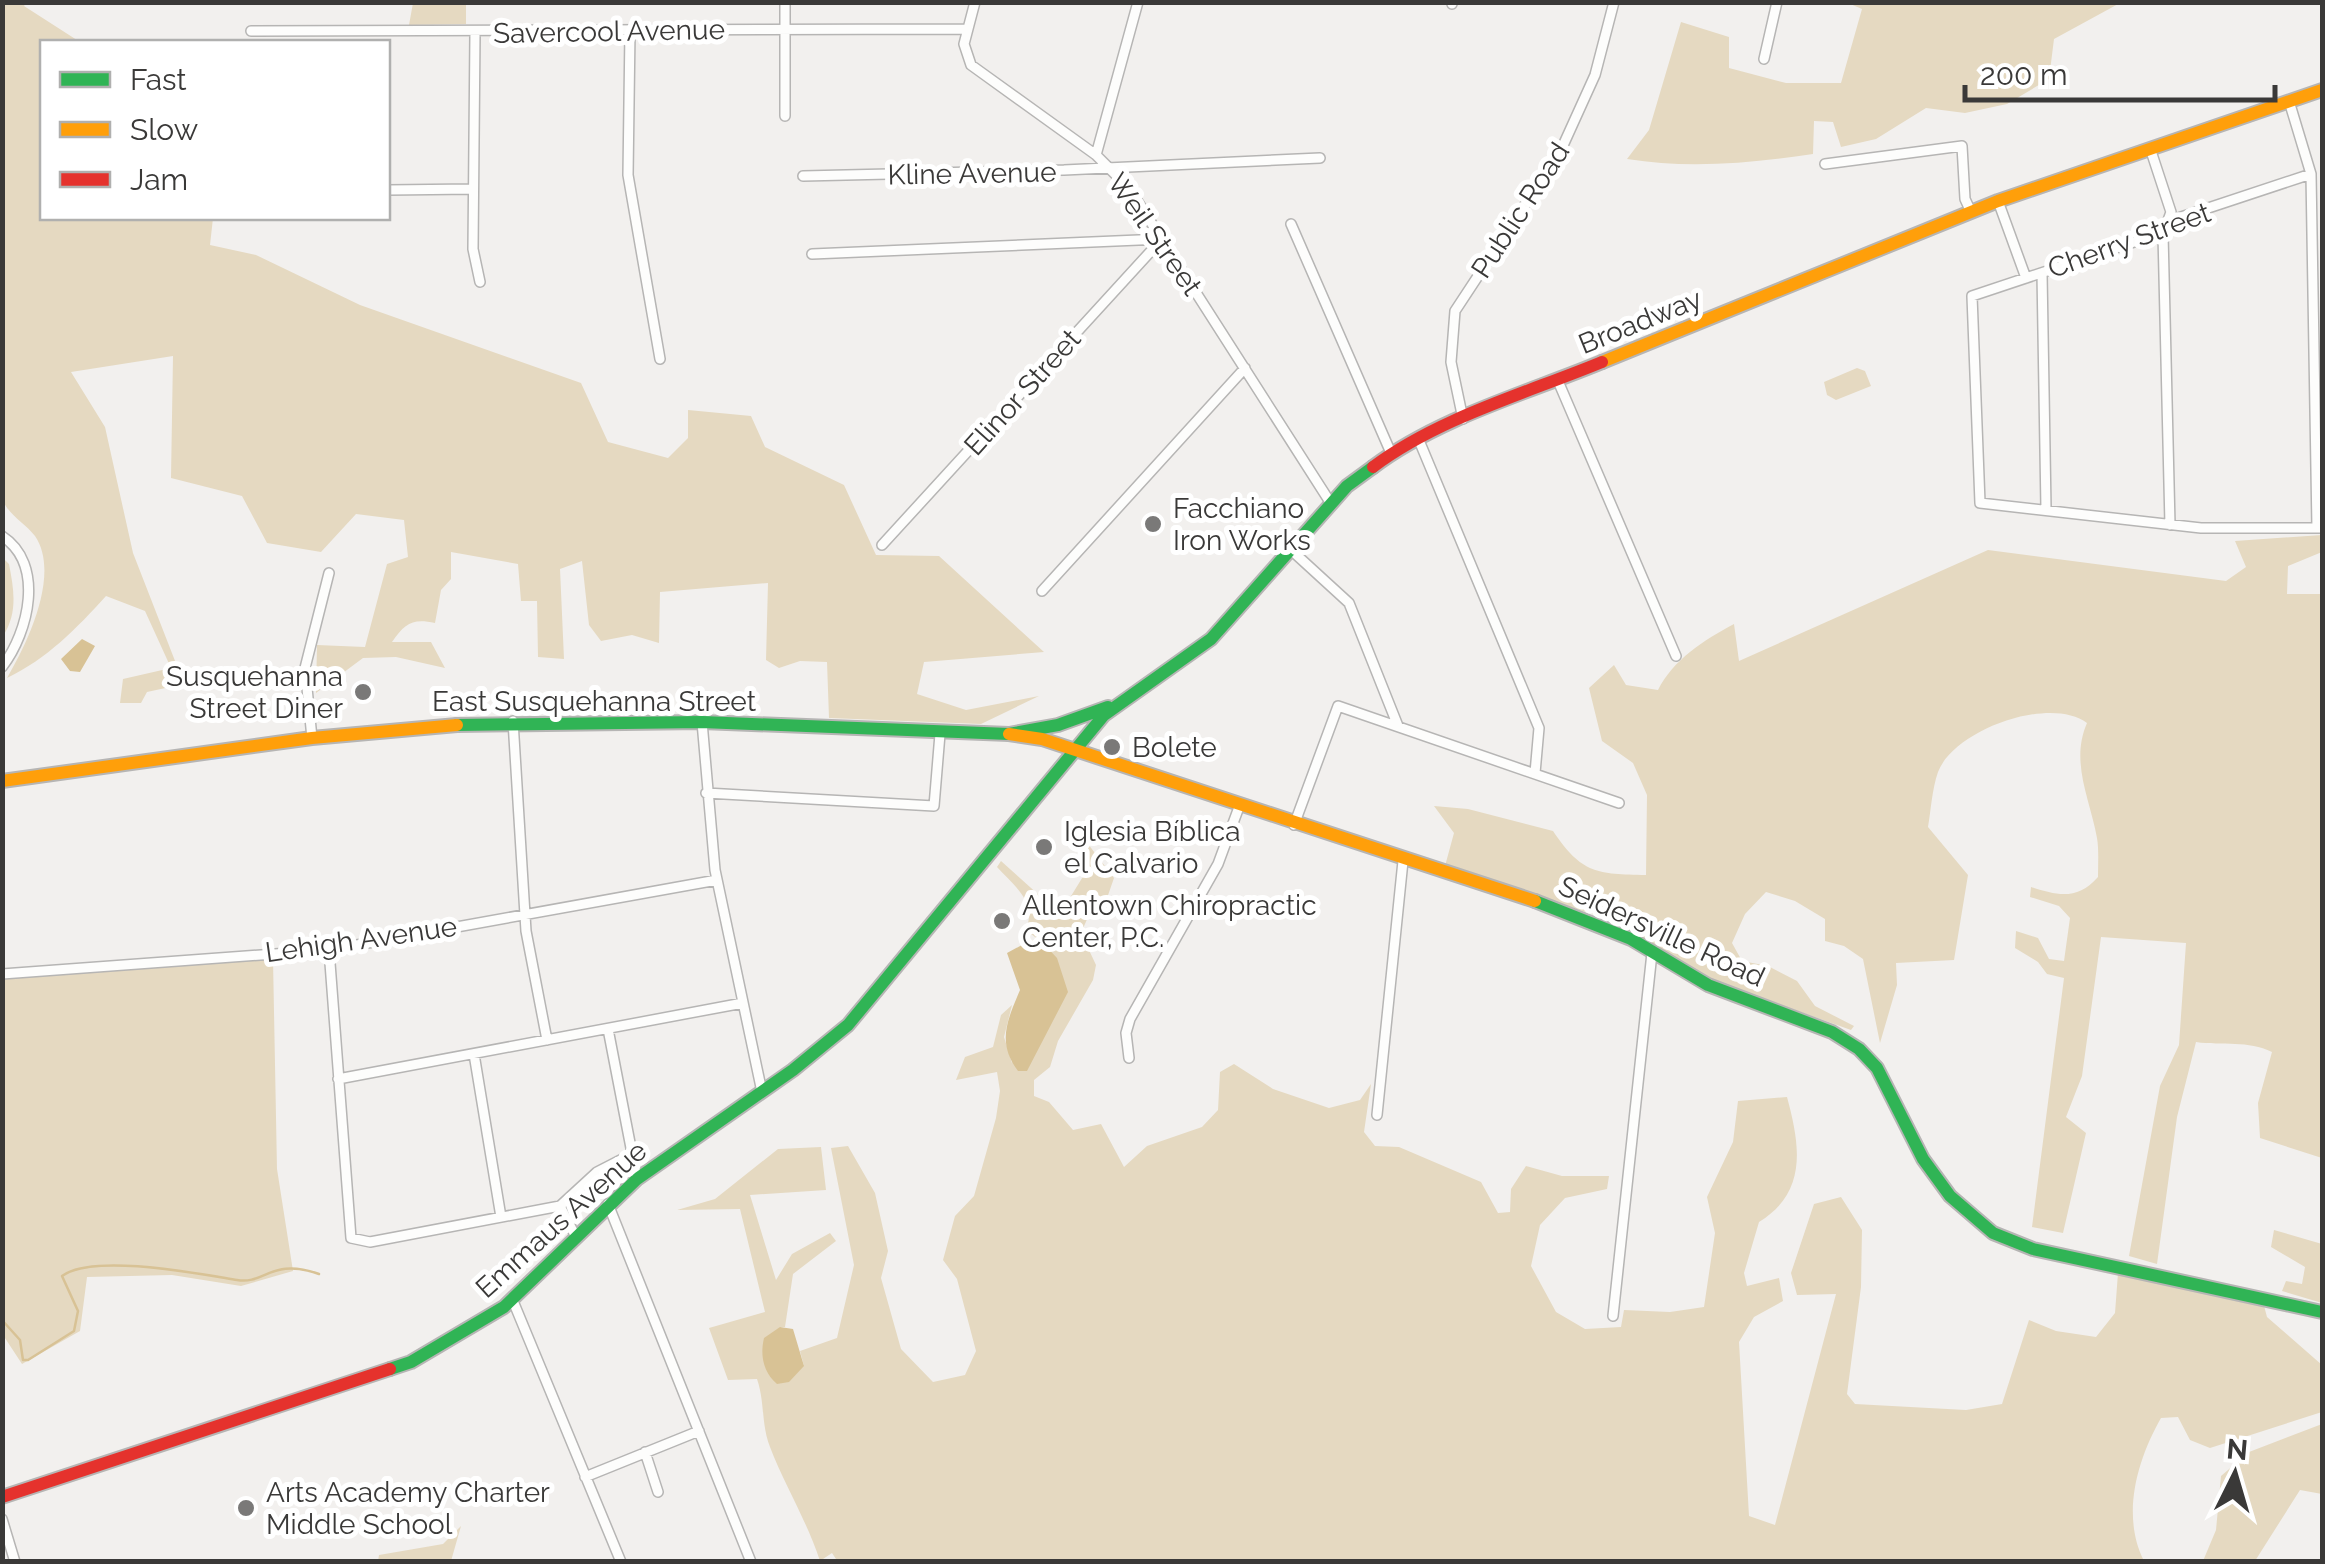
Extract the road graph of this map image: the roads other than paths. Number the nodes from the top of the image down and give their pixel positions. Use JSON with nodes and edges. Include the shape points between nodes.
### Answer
{"nodes":[{"id":1,"x":785,"y":2,"type":"edge"},
{"id":2,"x":975,"y":2,"type":"edge"},
{"id":3,"x":1138,"y":2,"type":"edge"},
{"id":4,"x":1614,"y":2,"type":"edge"},
{"id":5,"x":1777,"y":2,"type":"edge"},
{"id":6,"x":785,"y":28,"type":"junction"},
{"id":7,"x":968,"y":29,"type":"junction"},
{"id":8,"x":251,"y":31,"type":"dead end"},
{"id":9,"x":630,"y":31,"type":"junction"},
{"id":10,"x":475,"y":32,"type":"junction"},
{"id":11,"x":1764,"y":60,"type":"dead end"},
{"id":12,"x":2322,"y":90,"type":"edge"},
{"id":13,"x":2289,"y":101,"type":"junction"},
{"id":14,"x":785,"y":116,"type":"dead end"},
{"id":15,"x":2150,"y":148,"type":"junction"},
{"id":16,"x":1096,"y":155,"type":"junction"},
{"id":17,"x":1320,"y":158,"type":"dead end"},
{"id":18,"x":1824,"y":164,"type":"dead end"},
{"id":19,"x":1111,"y":168,"type":"junction"},
{"id":20,"x":2311,"y":174,"type":"junction"},
{"id":21,"x":803,"y":176,"type":"dead end"},
{"id":22,"x":390,"y":190,"type":"edge"},
{"id":23,"x":473,"y":190,"type":"junction"},
{"id":24,"x":1998,"y":201,"type":"junction"},
{"id":25,"x":1971,"y":212,"type":"junction"},
{"id":26,"x":2169,"y":221,"type":"junction"},
{"id":27,"x":1290,"y":224,"type":"dead end"},
{"id":28,"x":1162,"y":239,"type":"junction"},
{"id":29,"x":812,"y":254,"type":"dead end"},
{"id":30,"x":2042,"y":272,"type":"junction"},
{"id":31,"x":2026,"y":278,"type":"junction"},
{"id":32,"x":480,"y":282,"type":"dead end"},
{"id":33,"x":660,"y":359,"type":"dead end"},
{"id":34,"x":1244,"y":368,"type":"junction"},
{"id":35,"x":1558,"y":381,"type":"junction"},
{"id":36,"x":1463,"y":419,"type":"junction"},
{"id":37,"x":1418,"y":438,"type":"junction"},
{"id":38,"x":1391,"y":453,"type":"junction"},
{"id":39,"x":1330,"y":502,"type":"junction"},
{"id":40,"x":2046,"y":509,"type":"junction"},
{"id":41,"x":2170,"y":525,"type":"junction"},
{"id":42,"x":2320,"y":528,"type":"edge"},
{"id":43,"x":2,"y":536,"type":"edge"},
{"id":44,"x":882,"y":545,"type":"dead end"},
{"id":45,"x":1290,"y":548,"type":"junction"},
{"id":46,"x":329,"y":574,"type":"dead end"},
{"id":47,"x":1042,"y":591,"type":"dead end"},
{"id":48,"x":1676,"y":656,"type":"dead end"},
{"id":49,"x":2,"y":668,"type":"edge"},
{"id":50,"x":1124,"y":699,"type":"junction"},
{"id":51,"x":513,"y":721,"type":"junction"},
{"id":52,"x":702,"y":722,"type":"junction"},
{"id":53,"x":1398,"y":726,"type":"junction"},
{"id":54,"x":940,"y":734,"type":"junction"},
{"id":55,"x":1009,"y":734,"type":"junction"},
{"id":56,"x":312,"y":738,"type":"junction"},
{"id":57,"x":1074,"y":752,"type":"junction"},
{"id":58,"x":1535,"y":774,"type":"junction"},
{"id":59,"x":2,"y":780,"type":"edge"},
{"id":60,"x":706,"y":793,"type":"junction"},
{"id":61,"x":1619,"y":803,"type":"dead end"},
{"id":62,"x":1239,"y":807,"type":"junction"},
{"id":63,"x":1294,"y":825,"type":"junction"},
{"id":64,"x":1403,"y":861,"type":"junction"},
{"id":65,"x":717,"y":880,"type":"junction"},
{"id":66,"x":525,"y":914,"type":"junction"},
{"id":67,"x":330,"y":950,"type":"junction"},
{"id":68,"x":1652,"y":953,"type":"junction"},
{"id":69,"x":2,"y":974,"type":"edge"},
{"id":70,"x":743,"y":1003,"type":"junction"},
{"id":71,"x":608,"y":1028,"type":"junction"},
{"id":72,"x":547,"y":1040,"type":"junction"},
{"id":73,"x":474,"y":1054,"type":"junction"},
{"id":74,"x":1129,"y":1058,"type":"dead end"},
{"id":75,"x":338,"y":1079,"type":"junction"},
{"id":76,"x":762,"y":1092,"type":"junction"},
{"id":77,"x":1377,"y":1115,"type":"dead end"},
{"id":78,"x":632,"y":1154,"type":"junction"},
{"id":79,"x":637,"y":1179,"type":"junction"},
{"id":80,"x":608,"y":1204,"type":"junction"},
{"id":81,"x":560,"y":1206,"type":"junction"},
{"id":82,"x":501,"y":1217,"type":"junction"},
{"id":83,"x":576,"y":1238,"type":"junction"},
{"id":84,"x":513,"y":1300,"type":"junction"},
{"id":85,"x":2322,"y":1312,"type":"edge"},
{"id":86,"x":1613,"y":1316,"type":"dead end"},
{"id":87,"x":698,"y":1431,"type":"junction"},
{"id":88,"x":645,"y":1452,"type":"junction"},
{"id":89,"x":585,"y":1477,"type":"junction"},
{"id":90,"x":658,"y":1492,"type":"dead end"},
{"id":91,"x":2,"y":1497,"type":"edge"},
{"id":92,"x":2,"y":1518,"type":"edge"},
{"id":93,"x":15,"y":1562,"type":"edge"},
{"id":94,"x":621,"y":1562,"type":"edge"},
{"id":95,"x":752,"y":1562,"type":"edge"}],
"edges":[{"from":1,"to":6,"type":"street"},
{"from":2,"to":7,"type":"street","name":"Weil Street"},
{"from":3,"to":16,"type":"street"},
{"from":4,"to":36,"type":"street","name":"Public Road","via":[[1594,75],[1561,150],[1455,311],[1451,362]]},
{"from":5,"to":11,"type":"street"},
{"from":6,"to":7,"type":"street","name":"Savercool Avenue"},
{"from":6,"to":9,"type":"street","name":"Savercool Avenue"},
{"from":6,"to":14,"type":"street"},
{"from":7,"to":16,"type":"street","name":"Weil Street","via":[[965,51],[977,72]]},
{"from":8,"to":10,"type":"street","name":"Savercool Avenue"},
{"from":9,"to":10,"type":"street","name":"Savercool Avenue"},
{"from":9,"to":33,"type":"street","via":[[628,175]]},
{"from":10,"to":23,"type":"street"},
{"from":12,"to":13,"type":"main road","name":"Broadway"},
{"from":13,"to":15,"type":"main road","name":"Broadway"},
{"from":13,"to":20,"type":"street"},
{"from":15,"to":24,"type":"main road","name":"Broadway"},
{"from":15,"to":26,"type":"street"},
{"from":16,"to":19,"type":"street","name":"Weil Street"},
{"from":17,"to":19,"type":"street","name":"Kline Avenue"},
{"from":18,"to":25,"type":"street","via":[[1962,146]]},
{"from":19,"to":21,"type":"street","name":"Kline Avenue"},
{"from":19,"to":28,"type":"street","name":"Weil Street"},
{"from":20,"to":26,"type":"street","name":"Cherry Street"},
{"from":20,"to":42,"type":"street"},
{"from":22,"to":23,"type":"street"},
{"from":23,"to":32,"type":"street"},
{"from":24,"to":25,"type":"main road","name":"Broadway"},
{"from":24,"to":31,"type":"street"},
{"from":25,"to":35,"type":"main road","name":"Broadway"},
{"from":26,"to":30,"type":"street","name":"Cherry Street","via":[[2154,235]]},
{"from":26,"to":41,"type":"street","via":[[2163,234]]},
{"from":27,"to":38,"type":"street"},
{"from":28,"to":29,"type":"street"},
{"from":28,"to":34,"type":"street","name":"Weil Street"},
{"from":28,"to":44,"type":"street","name":"Elinor Street"},
{"from":30,"to":31,"type":"street","name":"Cherry Street"},
{"from":30,"to":40,"type":"street"},
{"from":31,"to":40,"type":"street","name":"Cherry Street","via":[[1972,296],[1980,503]]},
{"from":34,"to":39,"type":"street","name":"Weil Street"},
{"from":34,"to":47,"type":"street"},
{"from":35,"to":36,"type":"main road","name":"Broadway"},
{"from":35,"to":48,"type":"street"},
{"from":36,"to":37,"type":"main road","name":"Broadway"},
{"from":37,"to":38,"type":"main road","name":"Broadway"},
{"from":37,"to":58,"type":"street","via":[[1540,728]]},
{"from":38,"to":39,"type":"main road","name":"Broadway"},
{"from":39,"to":45,"type":"main road","name":"Broadway"},
{"from":40,"to":41,"type":"street"},
{"from":41,"to":42,"type":"street"},
{"from":43,"to":49,"type":"street","via":[[24,557],[28,582],[22,627]]},
{"from":45,"to":50,"type":"main road","name":"Broadway","via":[[1211,639]]},
{"from":45,"to":53,"type":"street","via":[[1349,603]]},
{"from":46,"to":56,"type":"street","via":[[305,668]]},
{"from":50,"to":55,"type":"main road","name":"East Susquehanna Street","via":[[1070,722]]},
{"from":50,"to":57,"type":"main road","name":"Broadway"},
{"from":51,"to":52,"type":"main road","name":"East Susquehanna Street"},
{"from":51,"to":56,"type":"main road","name":"East Susquehanna Street"},
{"from":51,"to":66,"type":"street"},
{"from":52,"to":54,"type":"main road","name":"East Susquehanna Street"},
{"from":52,"to":60,"type":"street"},
{"from":53,"to":58,"type":"street"},
{"from":53,"to":63,"type":"street","via":[[1338,706]]},
{"from":54,"to":55,"type":"main road","name":"East Susquehanna Street"},
{"from":54,"to":60,"type":"street","via":[[934,806]]},
{"from":55,"to":57,"type":"main road","name":"Seidersville Road"},
{"from":56,"to":59,"type":"main road","name":"East Susquehanna Street"},
{"from":57,"to":62,"type":"main road","name":"Seidersville Road"},
{"from":57,"to":76,"type":"main road","name":"Emmaus Avenue","via":[[868,1003],[822,1049]]},
{"from":58,"to":61,"type":"street"},
{"from":60,"to":65,"type":"street"},
{"from":62,"to":63,"type":"main road","name":"Seidersville Road"},
{"from":62,"to":74,"type":"street","via":[[1218,864],[1130,1019]]},
{"from":63,"to":64,"type":"main road","name":"Seidersville Road"},
{"from":64,"to":68,"type":"main road","name":"Seidersville Road","via":[[1564,910]]},
{"from":64,"to":77,"type":"street"},
{"from":65,"to":66,"type":"street","name":"Lehigh Avenue"},
{"from":65,"to":70,"type":"street"},
{"from":66,"to":67,"type":"street","name":"Lehigh Avenue"},
{"from":66,"to":72,"type":"street"},
{"from":67,"to":69,"type":"street","name":"Lehigh Avenue"},
{"from":67,"to":75,"type":"street"},
{"from":68,"to":85,"type":"main road","name":"Seidersville Road","via":[[1859,1049],[1883,1078],[1938,1181],[2002,1238]]},
{"from":68,"to":86,"type":"street"},
{"from":70,"to":71,"type":"street"},
{"from":70,"to":76,"type":"street"},
{"from":71,"to":72,"type":"street"},
{"from":71,"to":78,"type":"street"},
{"from":72,"to":73,"type":"street"},
{"from":73,"to":75,"type":"street"},
{"from":73,"to":82,"type":"street"},
{"from":75,"to":82,"type":"street","via":[[353,1240]]},
{"from":76,"to":79,"type":"main road","name":"Emmaus Avenue"},
{"from":78,"to":79,"type":"street"},
{"from":78,"to":81,"type":"street","via":[[598,1172]]},
{"from":79,"to":80,"type":"main road","name":"Emmaus Avenue"},
{"from":80,"to":83,"type":"main road","name":"Emmaus Avenue"},
{"from":80,"to":87,"type":"street"},
{"from":81,"to":82,"type":"street"},
{"from":81,"to":83,"type":"street"},
{"from":83,"to":84,"type":"main road","name":"Emmaus Avenue"},
{"from":84,"to":89,"type":"street"},
{"from":84,"to":91,"type":"main road","name":"Emmaus Avenue","via":[[411,1362]]},
{"from":87,"to":88,"type":"street"},
{"from":87,"to":95,"type":"street"},
{"from":88,"to":89,"type":"street"},
{"from":88,"to":90,"type":"street"},
{"from":89,"to":94,"type":"street"},
{"from":92,"to":93,"type":"street"}]}
